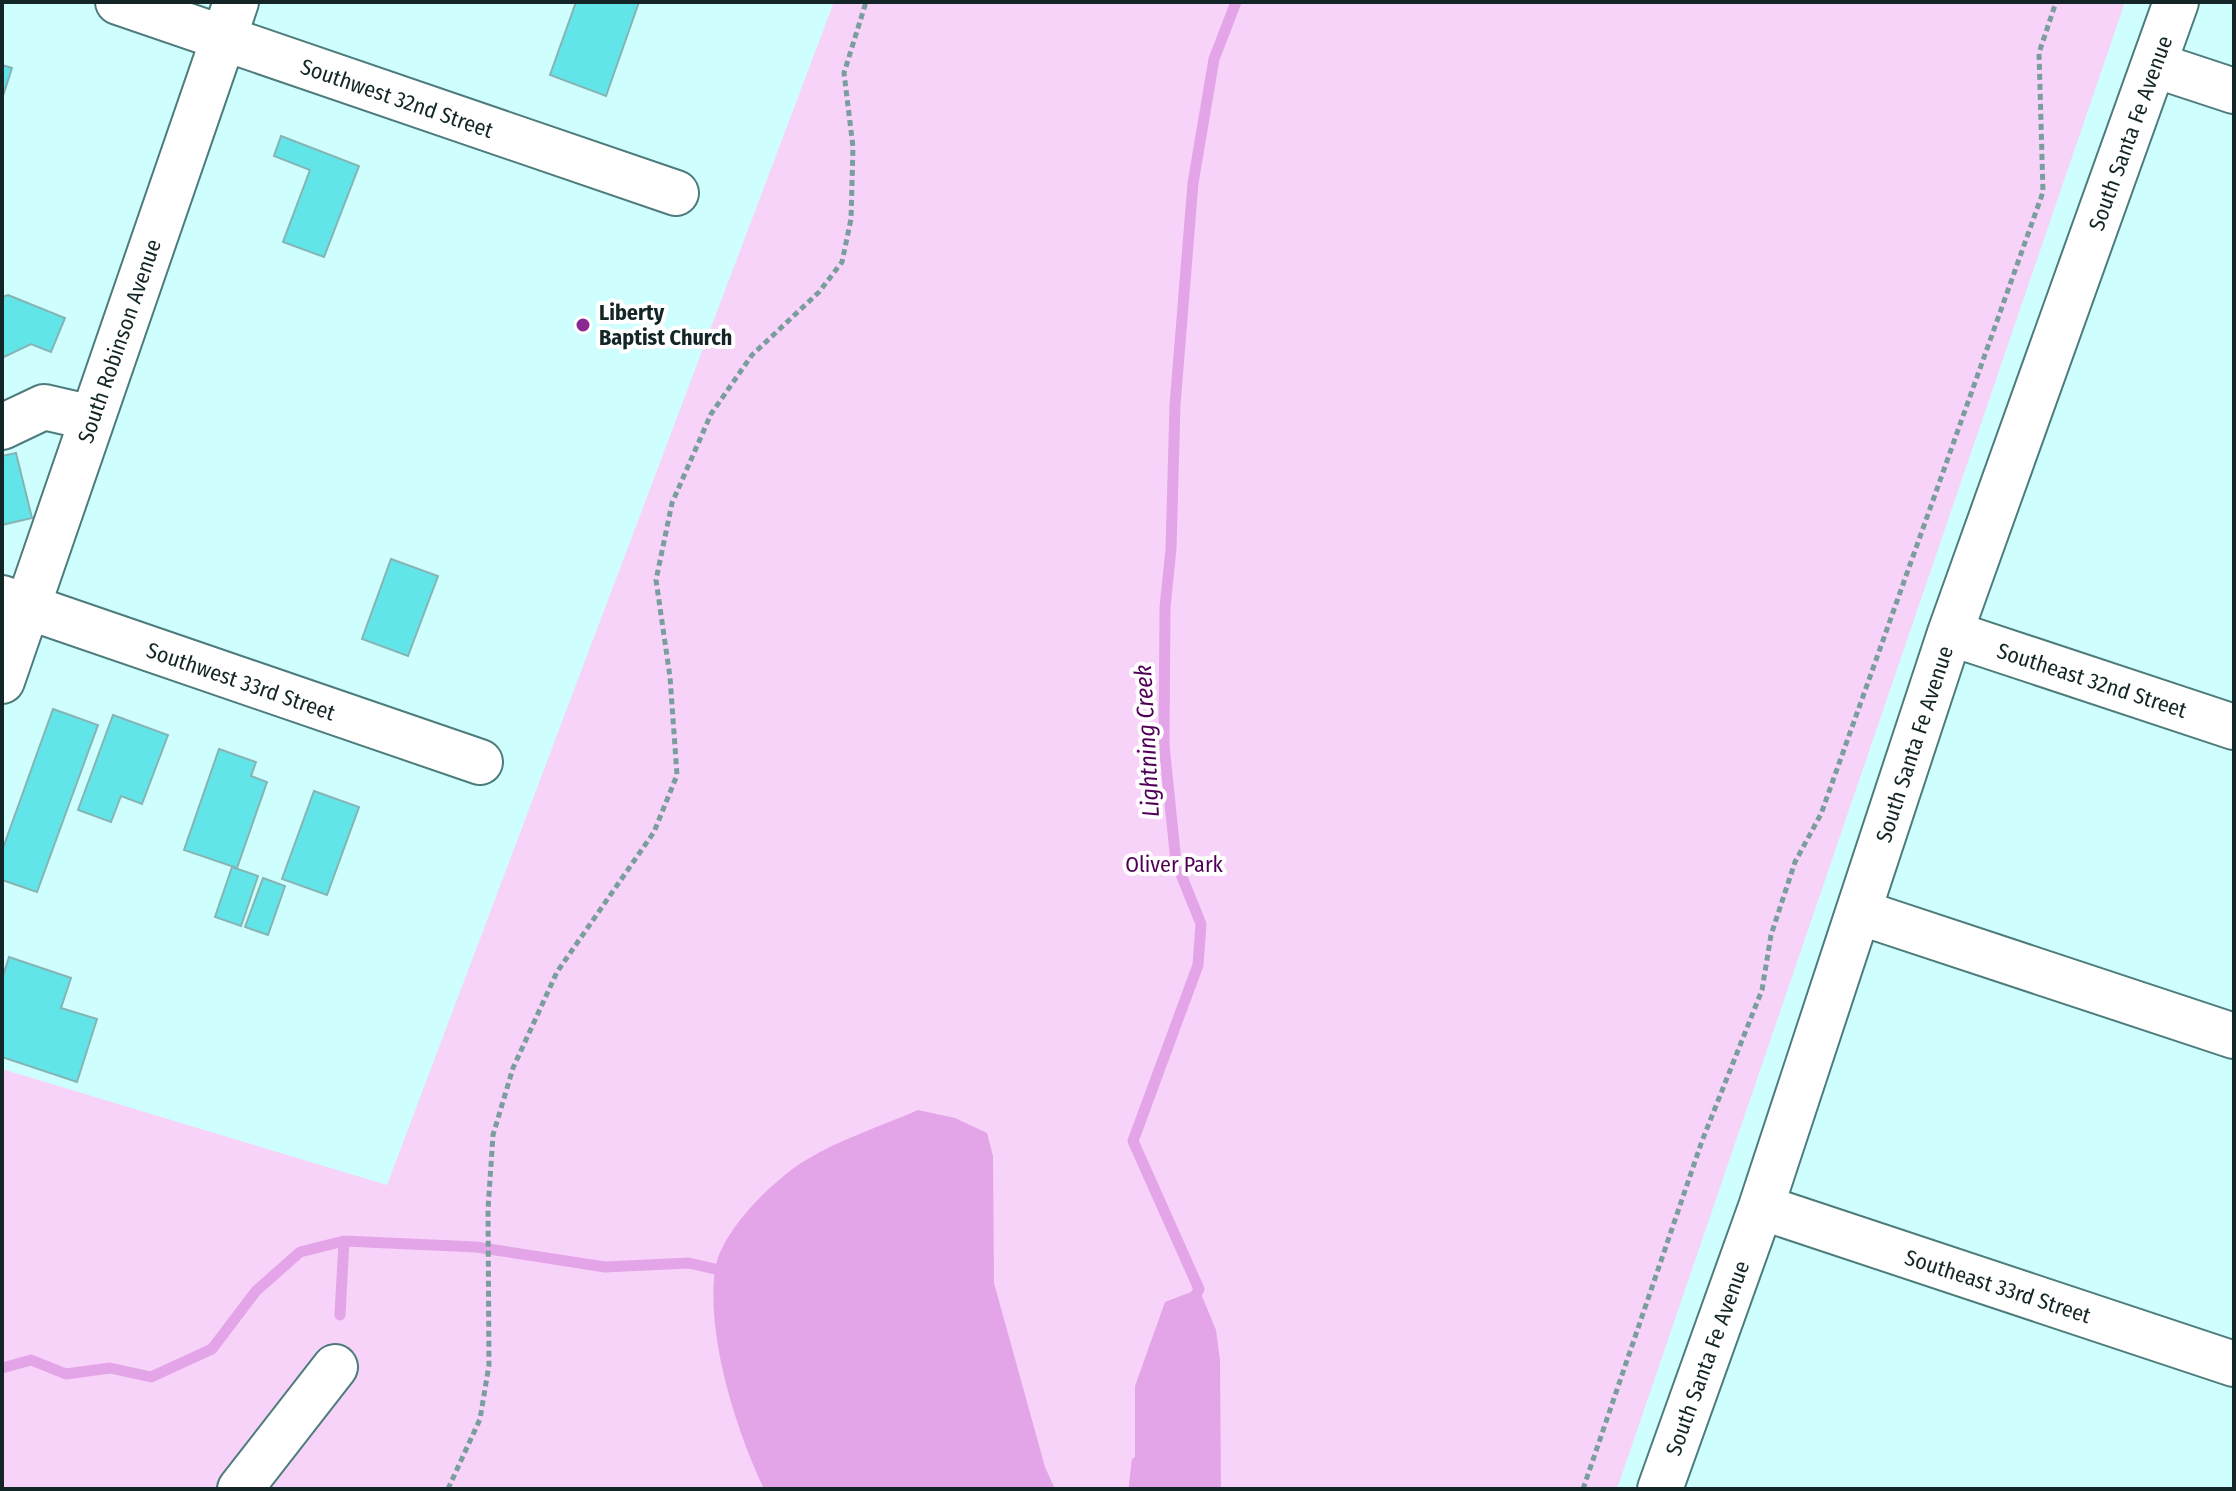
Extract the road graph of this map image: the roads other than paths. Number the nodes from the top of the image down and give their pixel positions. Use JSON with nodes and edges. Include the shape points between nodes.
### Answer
{"nodes":[{"id":1,"x":118,"y":2,"type":"edge"},
{"id":2,"x":2176,"y":2,"type":"edge"},
{"id":3,"x":230,"y":20,"type":"edge"},
{"id":4,"x":2155,"y":65,"type":"junction"},
{"id":5,"x":2234,"y":91,"type":"edge"},
{"id":6,"x":676,"y":193,"type":"dead end"},
{"id":7,"x":92,"y":418,"type":"junction"},
{"id":8,"x":2,"y":427,"type":"edge"},
{"id":9,"x":15,"y":603,"type":"edge"},
{"id":10,"x":1950,"y":633,"type":"junction"},
{"id":11,"x":2,"y":681,"type":"edge"},
{"id":12,"x":2234,"y":727,"type":"edge"},
{"id":13,"x":480,"y":762,"type":"dead end"},
{"id":14,"x":1859,"y":912,"type":"junction"},
{"id":15,"x":2234,"y":1036,"type":"edge"},
{"id":16,"x":1761,"y":1207,"type":"junction"},
{"id":17,"x":2234,"y":1364,"type":"edge"},
{"id":18,"x":335,"y":1367,"type":"dead end"},
{"id":19,"x":240,"y":1489,"type":"edge"},
{"id":20,"x":1660,"y":1489,"type":"edge"}],
"edges":[{"from":1,"to":3,"type":"street","name":"Southwest 32nd Street"},
{"from":2,"to":4,"type":"street","name":"South Santa Fe Avenue"},
{"from":3,"to":6,"type":"street","name":"Southwest 32nd Street"},
{"from":3,"to":7,"type":"street","name":"South Robinson Avenue"},
{"from":4,"to":5,"type":"street"},
{"from":4,"to":10,"type":"street","name":"South Santa Fe Avenue"},
{"from":7,"to":8,"type":"street","via":[[44,407]]},
{"from":7,"to":9,"type":"street","name":"South Robinson Avenue"},
{"from":9,"to":11,"type":"street","name":"South Robinson Avenue"},
{"from":9,"to":13,"type":"street","name":"Southwest 33rd Street"},
{"from":10,"to":12,"type":"street","name":"Southeast 32nd Street"},
{"from":10,"to":14,"type":"street","name":"South Santa Fe Avenue"},
{"from":14,"to":15,"type":"street"},
{"from":14,"to":16,"type":"street","name":"South Santa Fe Avenue"},
{"from":16,"to":17,"type":"street","name":"Southeast 33rd Street"},
{"from":16,"to":20,"type":"street","name":"South Santa Fe Avenue"},
{"from":18,"to":19,"type":"street"}]}
